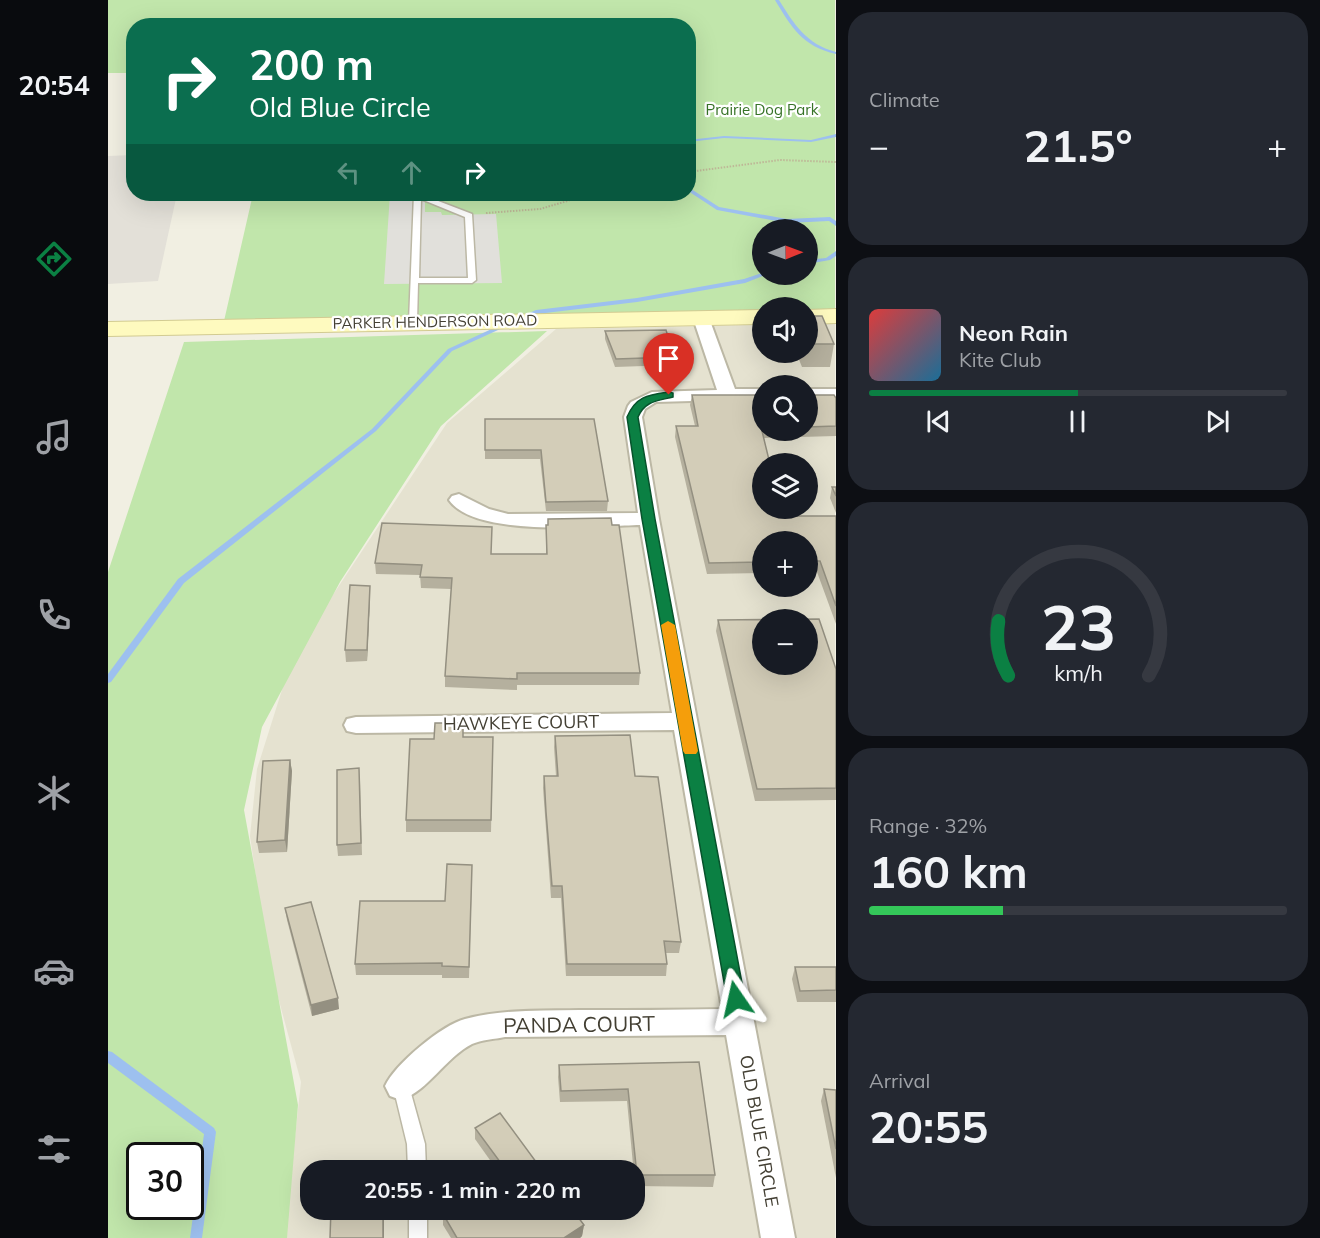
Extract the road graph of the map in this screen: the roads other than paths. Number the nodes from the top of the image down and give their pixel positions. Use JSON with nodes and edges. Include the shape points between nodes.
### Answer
{"nodes":[{"id":1,"x":417,"y":201,"type":"edge"},
{"id":2,"x":432,"y":201,"type":"edge"},
{"id":3,"x":414,"y":281,"type":"junction"},
{"id":4,"x":752,"y":317,"type":"edge"},
{"id":5,"x":701,"y":318,"type":"junction"},
{"id":6,"x":818,"y":318,"type":"edge"},
{"id":7,"x":834,"y":319,"type":"edge"},
{"id":8,"x":413,"y":322,"type":"junction"},
{"id":9,"x":108,"y":328,"type":"edge"},
{"id":10,"x":728,"y":394,"type":"junction"},
{"id":11,"x":752,"y":394,"type":"edge"},
{"id":12,"x":818,"y":394,"type":"edge"},
{"id":13,"x":836,"y":394,"type":"edge"},
{"id":14,"x":459,"y":500,"type":"dead end"},
{"id":15,"x":648,"y":519,"type":"junction"},
{"id":16,"x":685,"y":721,"type":"junction"},
{"id":17,"x":356,"y":725,"type":"dead end"},
{"id":18,"x":741,"y":1022,"type":"junction"},
{"id":19,"x":401,"y":1086,"type":"joint"},
{"id":20,"x":417,"y":1160,"type":"edge"},
{"id":21,"x":418,"y":1220,"type":"edge"},
{"id":22,"x":418,"y":1238,"type":"edge"},
{"id":23,"x":778,"y":1238,"type":"edge"}],
"edges":[{"from":1,"to":3,"type":"lane"},
{"from":2,"to":3,"type":"lane","via":[[469,216],[472,280]]},
{"from":3,"to":8,"type":"lane"},
{"from":4,"to":5,"type":"street","name":"PARKER HENDERSON ROAD"},
{"from":5,"to":8,"type":"street","name":"PARKER HENDERSON ROAD"},
{"from":5,"to":10,"type":"street"},
{"from":6,"to":7,"type":"street"},
{"from":8,"to":9,"type":"street","name":"PARKER HENDERSON ROAD"},
{"from":10,"to":11,"type":"street","name":"OLD BLUE CIRCLE"},
{"from":10,"to":15,"type":"street","name":"OLD BLUE CIRCLE","via":[[652,397],[638,406],[633,417]]},
{"from":12,"to":13,"type":"street"},
{"from":14,"to":15,"type":"street","via":[[490,517],[508,520]]},
{"from":15,"to":16,"type":"street","name":"OLD BLUE CIRCLE"},
{"from":16,"to":17,"type":"street","name":"HAWKEYE COURT"},
{"from":16,"to":18,"type":"street","name":"OLD BLUE CIRCLE"},
{"from":18,"to":19,"type":"street","name":"PANDA COURT","via":[[505,1024],[465,1032]]},
{"from":18,"to":23,"type":"street","name":"OLD BLUE CIRCLE"},
{"from":19,"to":20,"type":"lane"},
{"from":21,"to":22,"type":"lane"}]}
